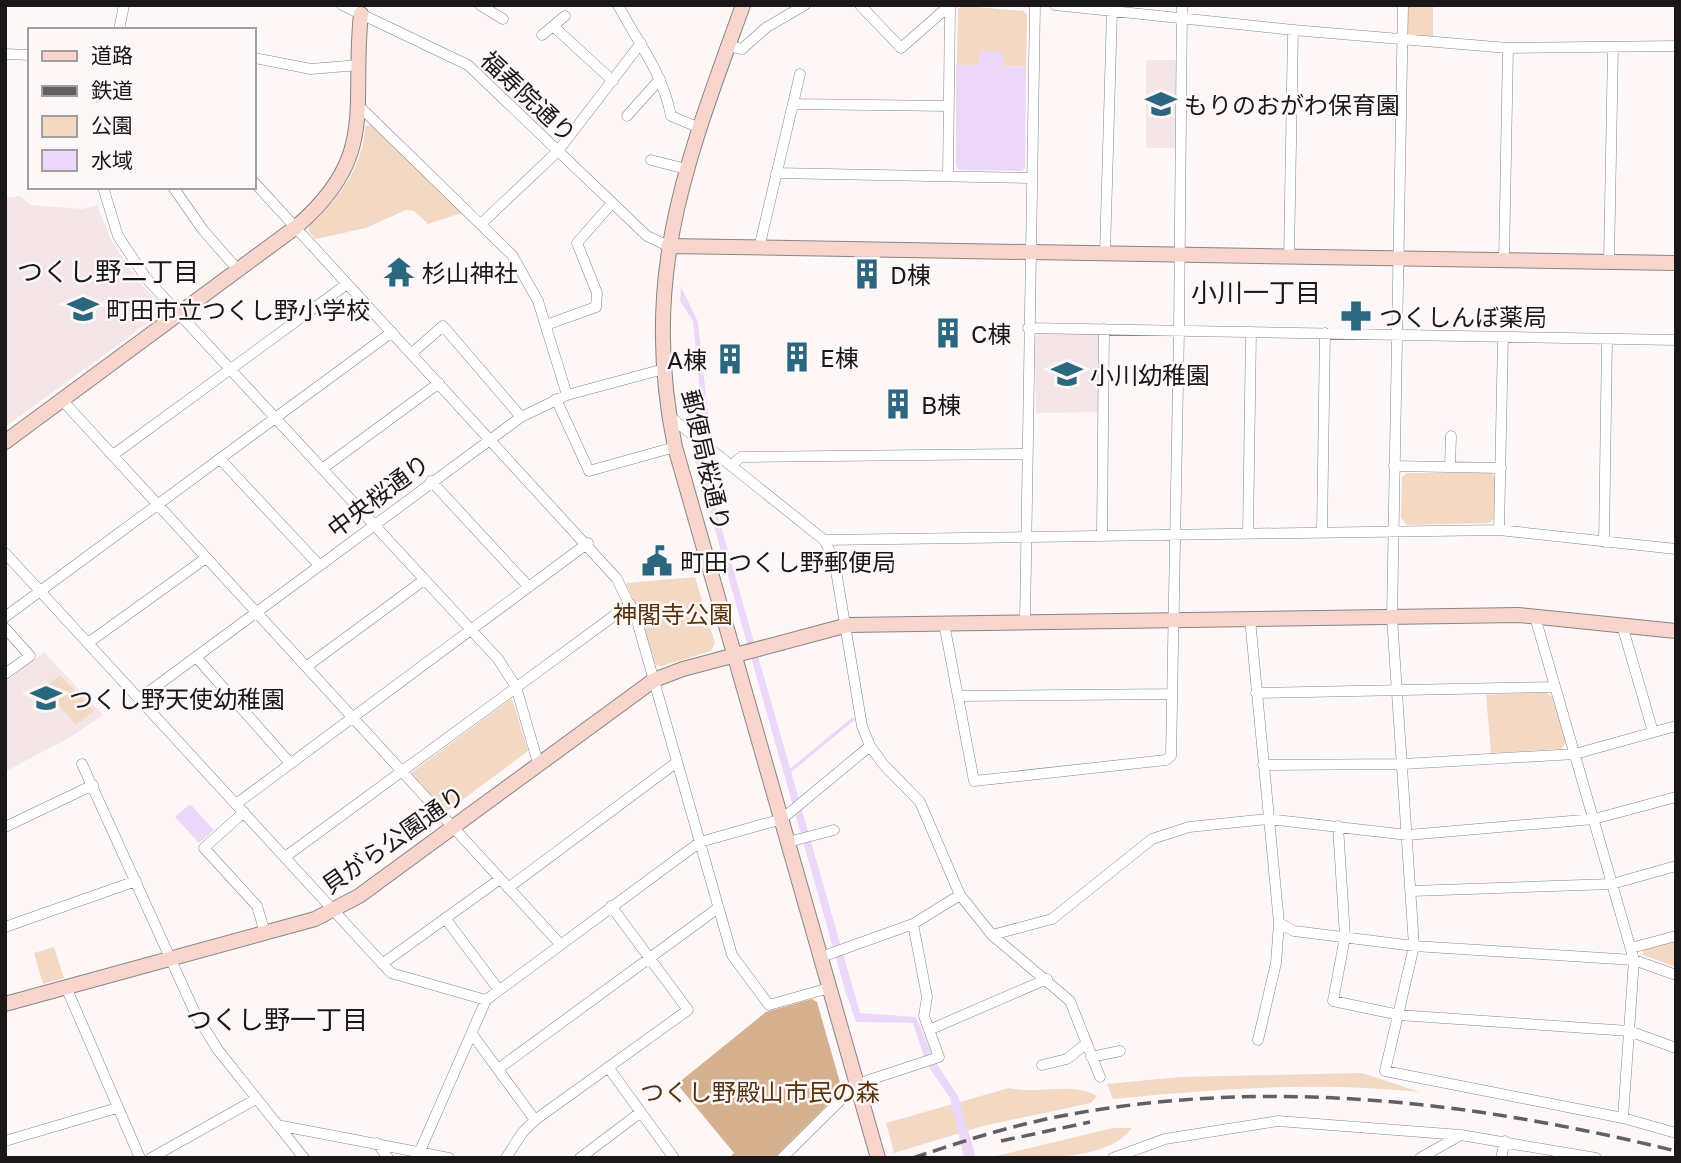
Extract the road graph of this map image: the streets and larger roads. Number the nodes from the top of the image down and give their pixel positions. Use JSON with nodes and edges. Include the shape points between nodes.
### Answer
{"nodes":[{"id":1,"x":124,"y":5,"type":"edge"},
{"id":2,"x":342,"y":5,"type":"edge"},
{"id":3,"x":480,"y":5,"type":"edge"},
{"id":4,"x":618,"y":5,"type":"edge"},
{"id":5,"x":743,"y":5,"type":"edge"},
{"id":6,"x":805,"y":5,"type":"edge"},
{"id":7,"x":860,"y":5,"type":"edge"},
{"id":8,"x":950,"y":5,"type":"edge"},
{"id":9,"x":1035,"y":5,"type":"edge"},
{"id":10,"x":1055,"y":5,"type":"edge"},
{"id":11,"x":1182,"y":5,"type":"edge"},
{"id":12,"x":1403,"y":5,"type":"edge"},
{"id":13,"x":493,"y":8,"type":"edge"},
{"id":14,"x":362,"y":10,"type":"edge"},
{"id":15,"x":1112,"y":11,"type":"junction"},
{"id":16,"x":565,"y":16,"type":"dead end"},
{"id":17,"x":503,"y":19,"type":"dead end"},
{"id":18,"x":1184,"y":20,"type":"junction"},
{"id":19,"x":553,"y":26,"type":"junction"},
{"id":20,"x":119,"y":28,"type":"edge"},
{"id":21,"x":1293,"y":30,"type":"junction"},
{"id":22,"x":542,"y":35,"type":"dead end"},
{"id":23,"x":1402,"y":40,"type":"junction"},
{"id":24,"x":641,"y":43,"type":"junction"},
{"id":25,"x":729,"y":46,"type":"junction"},
{"id":26,"x":1676,"y":46,"type":"edge"},
{"id":27,"x":1613,"y":47,"type":"junction"},
{"id":28,"x":1508,"y":48,"type":"junction"},
{"id":29,"x":5,"y":54,"type":"edge"},
{"id":30,"x":28,"y":55,"type":"edge"},
{"id":31,"x":256,"y":58,"type":"edge"},
{"id":32,"x":359,"y":65,"type":"junction"},
{"id":33,"x":800,"y":74,"type":"dead end"},
{"id":34,"x":660,"y":79,"type":"junction"},
{"id":35,"x":612,"y":81,"type":"junction"},
{"id":36,"x":793,"y":104,"type":"junction"},
{"id":37,"x":949,"y":106,"type":"junction"},
{"id":38,"x":360,"y":107,"type":"junction"},
{"id":39,"x":627,"y":116,"type":"dead end"},
{"id":40,"x":700,"y":128,"type":"junction"},
{"id":41,"x":558,"y":151,"type":"junction"},
{"id":42,"x":651,"y":160,"type":"dead end"},
{"id":43,"x":686,"y":169,"type":"junction"},
{"id":44,"x":776,"y":173,"type":"junction"},
{"id":45,"x":948,"y":176,"type":"junction"},
{"id":46,"x":1030,"y":178,"type":"junction"},
{"id":47,"x":256,"y":184,"type":"edge"},
{"id":48,"x":103,"y":189,"type":"edge"},
{"id":49,"x":174,"y":189,"type":"edge"},
{"id":50,"x":612,"y":203,"type":"junction"},
{"id":51,"x":482,"y":223,"type":"junction"},
{"id":52,"x":296,"y":227,"type":"junction"},
{"id":53,"x":668,"y":246,"type":"junction"},
{"id":54,"x":759,"y":248,"type":"junction"},
{"id":55,"x":1029,"y":252,"type":"junction"},
{"id":56,"x":1105,"y":253,"type":"junction"},
{"id":57,"x":1180,"y":255,"type":"junction"},
{"id":58,"x":1289,"y":256,"type":"junction"},
{"id":59,"x":1398,"y":258,"type":"junction"},
{"id":60,"x":1504,"y":260,"type":"junction"},
{"id":61,"x":1609,"y":261,"type":"junction"},
{"id":62,"x":1676,"y":262,"type":"edge"},
{"id":63,"x":238,"y":270,"type":"junction"},
{"id":64,"x":347,"y":284,"type":"junction"},
{"id":65,"x":179,"y":313,"type":"junction"},
{"id":66,"x":546,"y":325,"type":"junction"},
{"id":67,"x":1028,"y":328,"type":"junction"},
{"id":68,"x":1104,"y":329,"type":"junction"},
{"id":69,"x":1180,"y":331,"type":"junction"},
{"id":70,"x":392,"y":332,"type":"junction"},
{"id":71,"x":1251,"y":332,"type":"junction"},
{"id":72,"x":1325,"y":333,"type":"junction"},
{"id":73,"x":1396,"y":335,"type":"junction"},
{"id":74,"x":1503,"y":337,"type":"junction"},
{"id":75,"x":1608,"y":339,"type":"junction"},
{"id":76,"x":1676,"y":340,"type":"edge"},
{"id":77,"x":412,"y":353,"type":"junction"},
{"id":78,"x":230,"y":369,"type":"junction"},
{"id":79,"x":663,"y":369,"type":"junction"},
{"id":80,"x":439,"y":383,"type":"junction"},
{"id":81,"x":567,"y":395,"type":"junction"},
{"id":82,"x":556,"y":399,"type":"junction"},
{"id":83,"x":62,"y":400,"type":"junction"},
{"id":84,"x":669,"y":415,"type":"junction"},
{"id":85,"x":521,"y":416,"type":"junction"},
{"id":86,"x":275,"y":418,"type":"junction"},
{"id":87,"x":1451,"y":436,"type":"dead end"},
{"id":88,"x":490,"y":438,"type":"junction"},
{"id":89,"x":5,"y":442,"type":"edge"},
{"id":90,"x":676,"y":447,"type":"junction"},
{"id":91,"x":1026,"y":454,"type":"junction"},
{"id":92,"x":113,"y":455,"type":"junction"},
{"id":93,"x":220,"y":459,"type":"junction"},
{"id":94,"x":732,"y":465,"type":"junction"},
{"id":95,"x":1394,"y":466,"type":"junction"},
{"id":96,"x":1450,"y":467,"type":"junction"},
{"id":97,"x":1501,"y":468,"type":"junction"},
{"id":98,"x":322,"y":469,"type":"junction"},
{"id":99,"x":432,"y":481,"type":"junction"},
{"id":100,"x":158,"y":505,"type":"junction"},
{"id":101,"x":373,"y":524,"type":"junction"},
{"id":102,"x":1499,"y":530,"type":"junction"},
{"id":103,"x":1393,"y":531,"type":"junction"},
{"id":104,"x":1322,"y":532,"type":"junction"},
{"id":105,"x":1248,"y":533,"type":"junction"},
{"id":106,"x":1176,"y":534,"type":"junction"},
{"id":107,"x":1102,"y":536,"type":"junction"},
{"id":108,"x":1027,"y":537,"type":"junction"},
{"id":109,"x":824,"y":540,"type":"junction"},
{"id":110,"x":1604,"y":542,"type":"junction"},
{"id":111,"x":588,"y":544,"type":"junction"},
{"id":112,"x":1676,"y":550,"type":"edge"},
{"id":113,"x":5,"y":553,"type":"edge"},
{"id":114,"x":206,"y":558,"type":"junction"},
{"id":115,"x":319,"y":565,"type":"junction"},
{"id":116,"x":424,"y":580,"type":"junction"},
{"id":117,"x":529,"y":587,"type":"junction"},
{"id":118,"x":40,"y":591,"type":"junction"},
{"id":119,"x":630,"y":604,"type":"junction"},
{"id":120,"x":256,"y":612,"type":"junction"},
{"id":121,"x":5,"y":617,"type":"edge"},
{"id":122,"x":1535,"y":617,"type":"junction"},
{"id":123,"x":1392,"y":618,"type":"junction"},
{"id":124,"x":1250,"y":620,"type":"junction"},
{"id":125,"x":1025,"y":622,"type":"junction"},
{"id":126,"x":1173,"y":622,"type":"junction"},
{"id":127,"x":944,"y":623,"type":"junction"},
{"id":128,"x":848,"y":625,"type":"junction"},
{"id":129,"x":1622,"y":625,"type":"junction"},
{"id":130,"x":5,"y":628,"type":"edge"},
{"id":131,"x":470,"y":630,"type":"junction"},
{"id":132,"x":1676,"y":631,"type":"edge"},
{"id":133,"x":88,"y":643,"type":"junction"},
{"id":134,"x":735,"y":655,"type":"junction"},
{"id":135,"x":196,"y":657,"type":"junction"},
{"id":136,"x":306,"y":667,"type":"junction"},
{"id":137,"x":5,"y":674,"type":"edge"},
{"id":138,"x":654,"y":680,"type":"junction"},
{"id":139,"x":516,"y":687,"type":"junction"},
{"id":140,"x":1555,"y":687,"type":"junction"},
{"id":141,"x":1397,"y":692,"type":"junction"},
{"id":142,"x":1256,"y":693,"type":"junction"},
{"id":143,"x":1172,"y":694,"type":"junction"},
{"id":144,"x":958,"y":696,"type":"junction"},
{"id":145,"x":139,"y":699,"type":"junction"},
{"id":146,"x":352,"y":717,"type":"junction"},
{"id":147,"x":1676,"y":726,"type":"edge"},
{"id":148,"x":1653,"y":732,"type":"junction"},
{"id":149,"x":870,"y":746,"type":"junction"},
{"id":150,"x":1575,"y":754,"type":"junction"},
{"id":151,"x":677,"y":762,"type":"junction"},
{"id":152,"x":538,"y":763,"type":"junction"},
{"id":153,"x":82,"y":764,"type":"dead end"},
{"id":154,"x":290,"y":764,"type":"junction"},
{"id":155,"x":1403,"y":764,"type":"junction"},
{"id":156,"x":1263,"y":765,"type":"junction"},
{"id":157,"x":402,"y":771,"type":"junction"},
{"id":158,"x":93,"y":785,"type":"junction"},
{"id":159,"x":1676,"y":797,"type":"edge"},
{"id":160,"x":240,"y":808,"type":"junction"},
{"id":161,"x":1268,"y":819,"type":"junction"},
{"id":162,"x":782,"y":820,"type":"junction"},
{"id":163,"x":1594,"y":820,"type":"junction"},
{"id":164,"x":1338,"y":826,"type":"junction"},
{"id":165,"x":5,"y":827,"type":"edge"},
{"id":166,"x":452,"y":827,"type":"junction"},
{"id":167,"x":834,"y":830,"type":"dead end"},
{"id":168,"x":1408,"y":835,"type":"junction"},
{"id":169,"x":794,"y":841,"type":"junction"},
{"id":170,"x":699,"y":842,"type":"junction"},
{"id":171,"x":285,"y":858,"type":"junction"},
{"id":172,"x":1676,"y":866,"type":"edge"},
{"id":173,"x":500,"y":879,"type":"junction"},
{"id":174,"x":136,"y":881,"type":"junction"},
{"id":175,"x":1612,"y":884,"type":"junction"},
{"id":176,"x":508,"y":888,"type":"junction"},
{"id":177,"x":1412,"y":891,"type":"junction"},
{"id":178,"x":960,"y":895,"type":"junction"},
{"id":179,"x":611,"y":906,"type":"junction"},
{"id":180,"x":719,"y":908,"type":"junction"},
{"id":181,"x":334,"y":910,"type":"junction"},
{"id":182,"x":446,"y":918,"type":"junction"},
{"id":183,"x":1279,"y":923,"type":"junction"},
{"id":184,"x":912,"y":924,"type":"junction"},
{"id":185,"x":5,"y":927,"type":"edge"},
{"id":186,"x":265,"y":933,"type":"junction"},
{"id":187,"x":992,"y":935,"type":"junction"},
{"id":188,"x":1676,"y":936,"type":"edge"},
{"id":189,"x":1345,"y":937,"type":"junction"},
{"id":190,"x":559,"y":944,"type":"junction"},
{"id":191,"x":1414,"y":946,"type":"junction"},
{"id":192,"x":1631,"y":948,"type":"junction"},
{"id":193,"x":821,"y":957,"type":"junction"},
{"id":194,"x":169,"y":958,"type":"junction"},
{"id":195,"x":650,"y":958,"type":"junction"},
{"id":196,"x":1634,"y":960,"type":"junction"},
{"id":197,"x":382,"y":964,"type":"junction"},
{"id":198,"x":1676,"y":975,"type":"edge"},
{"id":199,"x":1047,"y":979,"type":"junction"},
{"id":200,"x":66,"y":987,"type":"junction"},
{"id":201,"x":829,"y":988,"type":"junction"},
{"id":202,"x":499,"y":990,"type":"junction"},
{"id":203,"x":486,"y":1000,"type":"junction"},
{"id":204,"x":5,"y":1004,"type":"edge"},
{"id":205,"x":1399,"y":1015,"type":"junction"},
{"id":206,"x":929,"y":1030,"type":"junction"},
{"id":207,"x":1629,"y":1031,"type":"junction"},
{"id":208,"x":472,"y":1034,"type":"junction"},
{"id":209,"x":1258,"y":1040,"type":"dead end"},
{"id":210,"x":1087,"y":1043,"type":"junction"},
{"id":211,"x":1676,"y":1048,"type":"edge"},
{"id":212,"x":1051,"y":1049,"type":"dead end"},
{"id":213,"x":1120,"y":1051,"type":"dead end"},
{"id":214,"x":1091,"y":1057,"type":"junction"},
{"id":215,"x":1054,"y":1062,"type":"junction"},
{"id":216,"x":1042,"y":1065,"type":"dead end"},
{"id":217,"x":608,"y":1067,"type":"junction"},
{"id":218,"x":498,"y":1069,"type":"junction"},
{"id":219,"x":1100,"y":1077,"type":"dead end"},
{"id":220,"x":857,"y":1084,"type":"junction"},
{"id":221,"x":256,"y":1099,"type":"junction"},
{"id":222,"x":117,"y":1108,"type":"junction"},
{"id":223,"x":642,"y":1112,"type":"junction"},
{"id":224,"x":1623,"y":1118,"type":"junction"},
{"id":225,"x":535,"y":1119,"type":"junction"},
{"id":226,"x":277,"y":1125,"type":"junction"},
{"id":227,"x":1676,"y":1132,"type":"edge"},
{"id":228,"x":1461,"y":1135,"type":"junction"},
{"id":229,"x":5,"y":1141,"type":"edge"},
{"id":230,"x":1505,"y":1141,"type":"junction"},
{"id":231,"x":377,"y":1143,"type":"junction"},
{"id":232,"x":420,"y":1151,"type":"junction"},
{"id":233,"x":1129,"y":1155,"type":"edge"},
{"id":234,"x":139,"y":1158,"type":"edge"},
{"id":235,"x":151,"y":1158,"type":"edge"},
{"id":236,"x":304,"y":1158,"type":"edge"},
{"id":237,"x":388,"y":1158,"type":"edge"},
{"id":238,"x":449,"y":1158,"type":"edge"},
{"id":239,"x":506,"y":1158,"type":"edge"},
{"id":240,"x":580,"y":1158,"type":"edge"},
{"id":241,"x":674,"y":1158,"type":"edge"},
{"id":242,"x":782,"y":1158,"type":"edge"},
{"id":243,"x":878,"y":1158,"type":"edge"},
{"id":244,"x":1113,"y":1158,"type":"edge"},
{"id":245,"x":1420,"y":1158,"type":"edge"},
{"id":246,"x":1501,"y":1158,"type":"edge"},
{"id":247,"x":1596,"y":1158,"type":"edge"}],
"edges":[{"from":1,"to":20,"type":"street"},
{"from":2,"to":14,"type":"street","name":"福寿院通り"},
{"from":3,"to":13,"type":"street"},
{"from":4,"to":24,"type":"street"},
{"from":5,"to":25,"type":"street","name":"郵便局桜通り"},
{"from":6,"to":25,"type":"street","via":[[767,27],[742,49]]},
{"from":7,"to":8,"type":"street","via":[[901,48]]},
{"from":8,"to":37,"type":"street"},
{"from":9,"to":46,"type":"street"},
{"from":10,"to":15,"type":"street"},
{"from":11,"to":18,"type":"street"},
{"from":12,"to":23,"type":"street"},
{"from":13,"to":17,"type":"street"},
{"from":14,"to":32,"type":"street"},
{"from":14,"to":41,"type":"street","name":"福寿院通り","via":[[468,65]]},
{"from":15,"to":18,"type":"street"},
{"from":15,"to":56,"type":"street"},
{"from":16,"to":19,"type":"street"},
{"from":18,"to":21,"type":"street"},
{"from":18,"to":57,"type":"street"},
{"from":19,"to":22,"type":"street"},
{"from":19,"to":35,"type":"street"},
{"from":21,"to":23,"type":"street"},
{"from":21,"to":58,"type":"street"},
{"from":23,"to":28,"type":"street"},
{"from":23,"to":59,"type":"street"},
{"from":24,"to":34,"type":"street"},
{"from":24,"to":35,"type":"street"},
{"from":25,"to":40,"type":"street","name":"郵便局桜通り"},
{"from":26,"to":27,"type":"street"},
{"from":27,"to":28,"type":"street"},
{"from":27,"to":61,"type":"street"},
{"from":28,"to":60,"type":"street"},
{"from":29,"to":30,"type":"street"},
{"from":31,"to":32,"type":"street","via":[[311,69]]},
{"from":32,"to":38,"type":"street"},
{"from":33,"to":36,"type":"street"},
{"from":34,"to":39,"type":"street"},
{"from":34,"to":40,"type":"street","via":[[671,116]]},
{"from":35,"to":41,"type":"street"},
{"from":36,"to":37,"type":"street"},
{"from":36,"to":44,"type":"street"},
{"from":37,"to":45,"type":"street"},
{"from":38,"to":51,"type":"street"},
{"from":38,"to":52,"type":"street","via":[[350,158],[340,181]]},
{"from":40,"to":43,"type":"street","name":"郵便局桜通り"},
{"from":41,"to":50,"type":"street","name":"福寿院通り"},
{"from":41,"to":51,"type":"street"},
{"from":42,"to":43,"type":"street"},
{"from":43,"to":53,"type":"street","name":"郵便局桜通り"},
{"from":44,"to":45,"type":"street"},
{"from":44,"to":54,"type":"street"},
{"from":45,"to":46,"type":"street"},
{"from":46,"to":55,"type":"street"},
{"from":47,"to":52,"type":"street"},
{"from":48,"to":65,"type":"street","via":[[109,215],[130,257]]},
{"from":49,"to":63,"type":"street"},
{"from":50,"to":53,"type":"street","name":"福寿院通り","via":[[647,236]]},
{"from":50,"to":66,"type":"street","via":[[577,243],[599,298],[596,307]]},
{"from":51,"to":66,"type":"street","via":[[527,277]]},
{"from":52,"to":63,"type":"street"},
{"from":52,"to":64,"type":"street"},
{"from":53,"to":54,"type":"street"},
{"from":53,"to":79,"type":"street","name":"郵便局桜通り"},
{"from":54,"to":55,"type":"street"},
{"from":55,"to":56,"type":"street"},
{"from":55,"to":67,"type":"street"},
{"from":56,"to":57,"type":"street"},
{"from":57,"to":58,"type":"street"},
{"from":57,"to":69,"type":"street"},
{"from":58,"to":59,"type":"street"},
{"from":59,"to":60,"type":"street"},
{"from":59,"to":73,"type":"street"},
{"from":60,"to":61,"type":"street"},
{"from":61,"to":62,"type":"street"},
{"from":63,"to":65,"type":"street"},
{"from":64,"to":70,"type":"street"},
{"from":64,"to":78,"type":"street"},
{"from":65,"to":78,"type":"street"},
{"from":65,"to":83,"type":"street"},
{"from":66,"to":81,"type":"street"},
{"from":67,"to":68,"type":"street"},
{"from":67,"to":91,"type":"street"},
{"from":68,"to":69,"type":"street"},
{"from":68,"to":107,"type":"street"},
{"from":69,"to":71,"type":"street"},
{"from":69,"to":106,"type":"street"},
{"from":70,"to":77,"type":"street"},
{"from":70,"to":86,"type":"street"},
{"from":71,"to":72,"type":"street"},
{"from":71,"to":105,"type":"street"},
{"from":72,"to":73,"type":"street"},
{"from":72,"to":104,"type":"street"},
{"from":73,"to":74,"type":"street"},
{"from":73,"to":95,"type":"street"},
{"from":74,"to":75,"type":"street"},
{"from":74,"to":97,"type":"street"},
{"from":75,"to":76,"type":"street"},
{"from":75,"to":110,"type":"street"},
{"from":77,"to":80,"type":"street"},
{"from":77,"to":85,"type":"street","via":[[443,327]]},
{"from":78,"to":86,"type":"street"},
{"from":78,"to":92,"type":"street"},
{"from":79,"to":81,"type":"street","name":"中央桜通り"},
{"from":79,"to":84,"type":"street","name":"郵便局桜通り"},
{"from":80,"to":88,"type":"street"},
{"from":80,"to":98,"type":"street"},
{"from":81,"to":82,"type":"street","name":"中央桜通り"},
{"from":82,"to":85,"type":"street","name":"中央桜通り"},
{"from":82,"to":90,"type":"street","via":[[589,471]]},
{"from":83,"to":89,"type":"street"},
{"from":83,"to":92,"type":"street"},
{"from":84,"to":90,"type":"street","name":"郵便局桜通り"},
{"from":84,"to":94,"type":"street"},
{"from":85,"to":88,"type":"street","name":"中央桜通り"},
{"from":86,"to":93,"type":"street"},
{"from":86,"to":98,"type":"street"},
{"from":87,"to":96,"type":"street"},
{"from":88,"to":99,"type":"street","name":"中央桜通り"},
{"from":88,"to":111,"type":"street"},
{"from":90,"to":134,"type":"street","name":"郵便局桜通り"},
{"from":91,"to":94,"type":"street","via":[[741,457]]},
{"from":91,"to":108,"type":"street"},
{"from":92,"to":100,"type":"street"},
{"from":93,"to":100,"type":"street"},
{"from":93,"to":115,"type":"street"},
{"from":94,"to":109,"type":"street"},
{"from":95,"to":96,"type":"street"},
{"from":95,"to":103,"type":"street"},
{"from":96,"to":97,"type":"street"},
{"from":97,"to":102,"type":"street"},
{"from":98,"to":101,"type":"street"},
{"from":99,"to":101,"type":"street","name":"中央桜通り"},
{"from":99,"to":117,"type":"street"},
{"from":100,"to":114,"type":"street"},
{"from":100,"to":118,"type":"street"},
{"from":101,"to":115,"type":"street","name":"中央桜通り"},
{"from":101,"to":116,"type":"street"},
{"from":102,"to":103,"type":"street"},
{"from":102,"to":110,"type":"street"},
{"from":103,"to":104,"type":"street"},
{"from":103,"to":123,"type":"street"},
{"from":104,"to":105,"type":"street"},
{"from":105,"to":106,"type":"street"},
{"from":106,"to":107,"type":"street"},
{"from":106,"to":126,"type":"street"},
{"from":107,"to":108,"type":"street"},
{"from":108,"to":109,"type":"street"},
{"from":108,"to":125,"type":"street"},
{"from":109,"to":128,"type":"street","via":[[834,559]]},
{"from":110,"to":112,"type":"street"},
{"from":111,"to":117,"type":"street"},
{"from":111,"to":119,"type":"street","via":[[617,579]]},
{"from":113,"to":118,"type":"street"},
{"from":114,"to":120,"type":"street"},
{"from":114,"to":133,"type":"street"},
{"from":115,"to":120,"type":"street","name":"中央桜通り"},
{"from":116,"to":131,"type":"street"},
{"from":116,"to":136,"type":"street"},
{"from":117,"to":131,"type":"street"},
{"from":118,"to":121,"type":"street"},
{"from":118,"to":133,"type":"street"},
{"from":119,"to":138,"type":"street"},
{"from":119,"to":139,"type":"street"},
{"from":120,"to":135,"type":"street","name":"中央桜通り"},
{"from":120,"to":136,"type":"street"},
{"from":122,"to":123,"type":"street","name":"貝がら公園通り"},
{"from":122,"to":129,"type":"street","name":"貝がら公園通り"},
{"from":122,"to":140,"type":"street"},
{"from":123,"to":124,"type":"street","name":"貝がら公園通り"},
{"from":123,"to":141,"type":"street"},
{"from":124,"to":126,"type":"street","name":"貝がら公園通り"},
{"from":124,"to":142,"type":"street"},
{"from":125,"to":126,"type":"street","name":"貝がら公園通り"},
{"from":125,"to":127,"type":"street","name":"貝がら公園通り"},
{"from":126,"to":143,"type":"street"},
{"from":127,"to":128,"type":"street","name":"貝がら公園通り"},
{"from":127,"to":144,"type":"street"},
{"from":128,"to":134,"type":"street","name":"貝がら公園通り"},
{"from":128,"to":149,"type":"street","via":[[862,726]]},
{"from":129,"to":132,"type":"street","name":"貝がら公園通り"},
{"from":129,"to":148,"type":"street"},
{"from":130,"to":137,"type":"street","via":[[30,656]]},
{"from":131,"to":139,"type":"street","via":[[498,659]]},
{"from":131,"to":146,"type":"street"},
{"from":133,"to":145,"type":"street"},
{"from":134,"to":138,"type":"street","name":"貝がら公園通り"},
{"from":134,"to":162,"type":"street","name":"郵便局桜通り"},
{"from":135,"to":145,"type":"street","name":"中央桜通り"},
{"from":135,"to":154,"type":"street"},
{"from":136,"to":146,"type":"street"},
{"from":138,"to":151,"type":"street"},
{"from":138,"to":152,"type":"street","name":"貝がら公園通り"},
{"from":139,"to":152,"type":"street"},
{"from":139,"to":157,"type":"street"},
{"from":140,"to":141,"type":"street"},
{"from":140,"to":150,"type":"street"},
{"from":141,"to":142,"type":"street"},
{"from":141,"to":155,"type":"street"},
{"from":142,"to":156,"type":"street"},
{"from":143,"to":144,"type":"street"},
{"from":143,"to":144,"type":"street","via":[[1171,756],[1166,760],[974,781]]},
{"from":145,"to":160,"type":"street"},
{"from":146,"to":154,"type":"street"},
{"from":146,"to":157,"type":"street"},
{"from":147,"to":148,"type":"street"},
{"from":148,"to":150,"type":"street"},
{"from":149,"to":162,"type":"street"},
{"from":149,"to":178,"type":"street","via":[[920,802]]},
{"from":150,"to":155,"type":"street"},
{"from":150,"to":163,"type":"street"},
{"from":151,"to":170,"type":"street"},
{"from":151,"to":176,"type":"street"},
{"from":152,"to":166,"type":"street","name":"貝がら公園通り"},
{"from":153,"to":158,"type":"street"},
{"from":154,"to":160,"type":"street"},
{"from":155,"to":156,"type":"street"},
{"from":155,"to":168,"type":"street"},
{"from":156,"to":161,"type":"street"},
{"from":157,"to":166,"type":"street"},
{"from":157,"to":171,"type":"street"},
{"from":158,"to":165,"type":"street"},
{"from":158,"to":174,"type":"street"},
{"from":159,"to":163,"type":"street"},
{"from":160,"to":171,"type":"street"},
{"from":160,"to":186,"type":"street","via":[[204,848],[257,906]]},
{"from":161,"to":164,"type":"street"},
{"from":161,"to":183,"type":"street"},
{"from":161,"to":187,"type":"street","via":[[1189,827],[1152,839],[1052,919]]},
{"from":162,"to":169,"type":"street","name":"郵便局桜通り"},
{"from":162,"to":170,"type":"street"},
{"from":163,"to":168,"type":"street"},
{"from":163,"to":175,"type":"street"},
{"from":164,"to":168,"type":"street"},
{"from":164,"to":189,"type":"street"},
{"from":166,"to":173,"type":"street"},
{"from":166,"to":181,"type":"street","name":"貝がら公園通り"},
{"from":167,"to":169,"type":"street"},
{"from":168,"to":177,"type":"street"},
{"from":169,"to":193,"type":"street","name":"郵便局桜通り"},
{"from":170,"to":179,"type":"street"},
{"from":170,"to":180,"type":"street"},
{"from":171,"to":181,"type":"street"},
{"from":172,"to":175,"type":"street"},
{"from":173,"to":176,"type":"street"},
{"from":173,"to":182,"type":"street"},
{"from":174,"to":185,"type":"street"},
{"from":174,"to":194,"type":"street"},
{"from":175,"to":177,"type":"street"},
{"from":175,"to":192,"type":"street"},
{"from":176,"to":190,"type":"street"},
{"from":177,"to":191,"type":"street"},
{"from":178,"to":184,"type":"street"},
{"from":178,"to":187,"type":"street"},
{"from":179,"to":190,"type":"street"},
{"from":179,"to":195,"type":"street"},
{"from":180,"to":195,"type":"street"},
{"from":180,"to":201,"type":"street","via":[[732,956],[769,1005]]},
{"from":181,"to":186,"type":"street","name":"貝がら公園通り"},
{"from":181,"to":197,"type":"street"},
{"from":182,"to":197,"type":"street"},
{"from":182,"to":202,"type":"street"},
{"from":183,"to":189,"type":"street","via":[[1294,931]]},
{"from":183,"to":209,"type":"street","via":[[1276,963]]},
{"from":184,"to":193,"type":"street"},
{"from":184,"to":206,"type":"street"},
{"from":186,"to":194,"type":"street","name":"貝がら公園通り"},
{"from":187,"to":199,"type":"street"},
{"from":188,"to":192,"type":"street"},
{"from":189,"to":191,"type":"street"},
{"from":189,"to":205,"type":"street","via":[[1333,1002]]},
{"from":190,"to":202,"type":"street"},
{"from":191,"to":196,"type":"street"},
{"from":191,"to":205,"type":"street"},
{"from":192,"to":196,"type":"street"},
{"from":193,"to":201,"type":"street","name":"郵便局桜通り"},
{"from":194,"to":200,"type":"street","name":"貝がら公園通り"},
{"from":194,"to":221,"type":"street","via":[[197,1016]]},
{"from":195,"to":217,"type":"street","via":[[688,1010]]},
{"from":195,"to":218,"type":"street"},
{"from":196,"to":198,"type":"street"},
{"from":196,"to":207,"type":"street"},
{"from":197,"to":203,"type":"street","via":[[391,973]]},
{"from":199,"to":206,"type":"street"},
{"from":199,"to":210,"type":"street","via":[[1070,1001]]},
{"from":200,"to":204,"type":"street","name":"貝がら公園通り"},
{"from":200,"to":222,"type":"street"},
{"from":201,"to":220,"type":"street","name":"郵便局桜通り"},
{"from":202,"to":203,"type":"street"},
{"from":203,"to":208,"type":"street"},
{"from":205,"to":207,"type":"street"},
{"from":205,"to":224,"type":"street","via":[[1385,1071]]},
{"from":206,"to":220,"type":"street","via":[[939,1057]]},
{"from":207,"to":211,"type":"street"},
{"from":207,"to":224,"type":"street"},
{"from":208,"to":218,"type":"street"},
{"from":208,"to":232,"type":"street"},
{"from":210,"to":214,"type":"street"},
{"from":210,"to":215,"type":"street","via":[[1067,1059]]},
{"from":212,"to":215,"type":"street"},
{"from":213,"to":214,"type":"street"},
{"from":214,"to":219,"type":"street"},
{"from":215,"to":216,"type":"street"},
{"from":217,"to":223,"type":"street"},
{"from":217,"to":225,"type":"street"},
{"from":218,"to":225,"type":"street"},
{"from":220,"to":242,"type":"street"},
{"from":220,"to":243,"type":"street","name":"郵便局桜通り"},
{"from":221,"to":226,"type":"street"},
{"from":221,"to":235,"type":"street"},
{"from":222,"to":229,"type":"street"},
{"from":222,"to":234,"type":"street"},
{"from":223,"to":240,"type":"street"},
{"from":223,"to":241,"type":"street"},
{"from":224,"to":227,"type":"street"},
{"from":225,"to":239,"type":"street"},
{"from":226,"to":231,"type":"street"},
{"from":226,"to":236,"type":"street"},
{"from":228,"to":230,"type":"street"},
{"from":228,"to":233,"type":"street","via":[[1278,1121],[1165,1139]]},
{"from":228,"to":245,"type":"street"},
{"from":230,"to":246,"type":"street"},
{"from":230,"to":247,"type":"street"},
{"from":231,"to":232,"type":"street"},
{"from":231,"to":237,"type":"street"},
{"from":232,"to":238,"type":"street"},
{"from":233,"to":244,"type":"street"}]}
